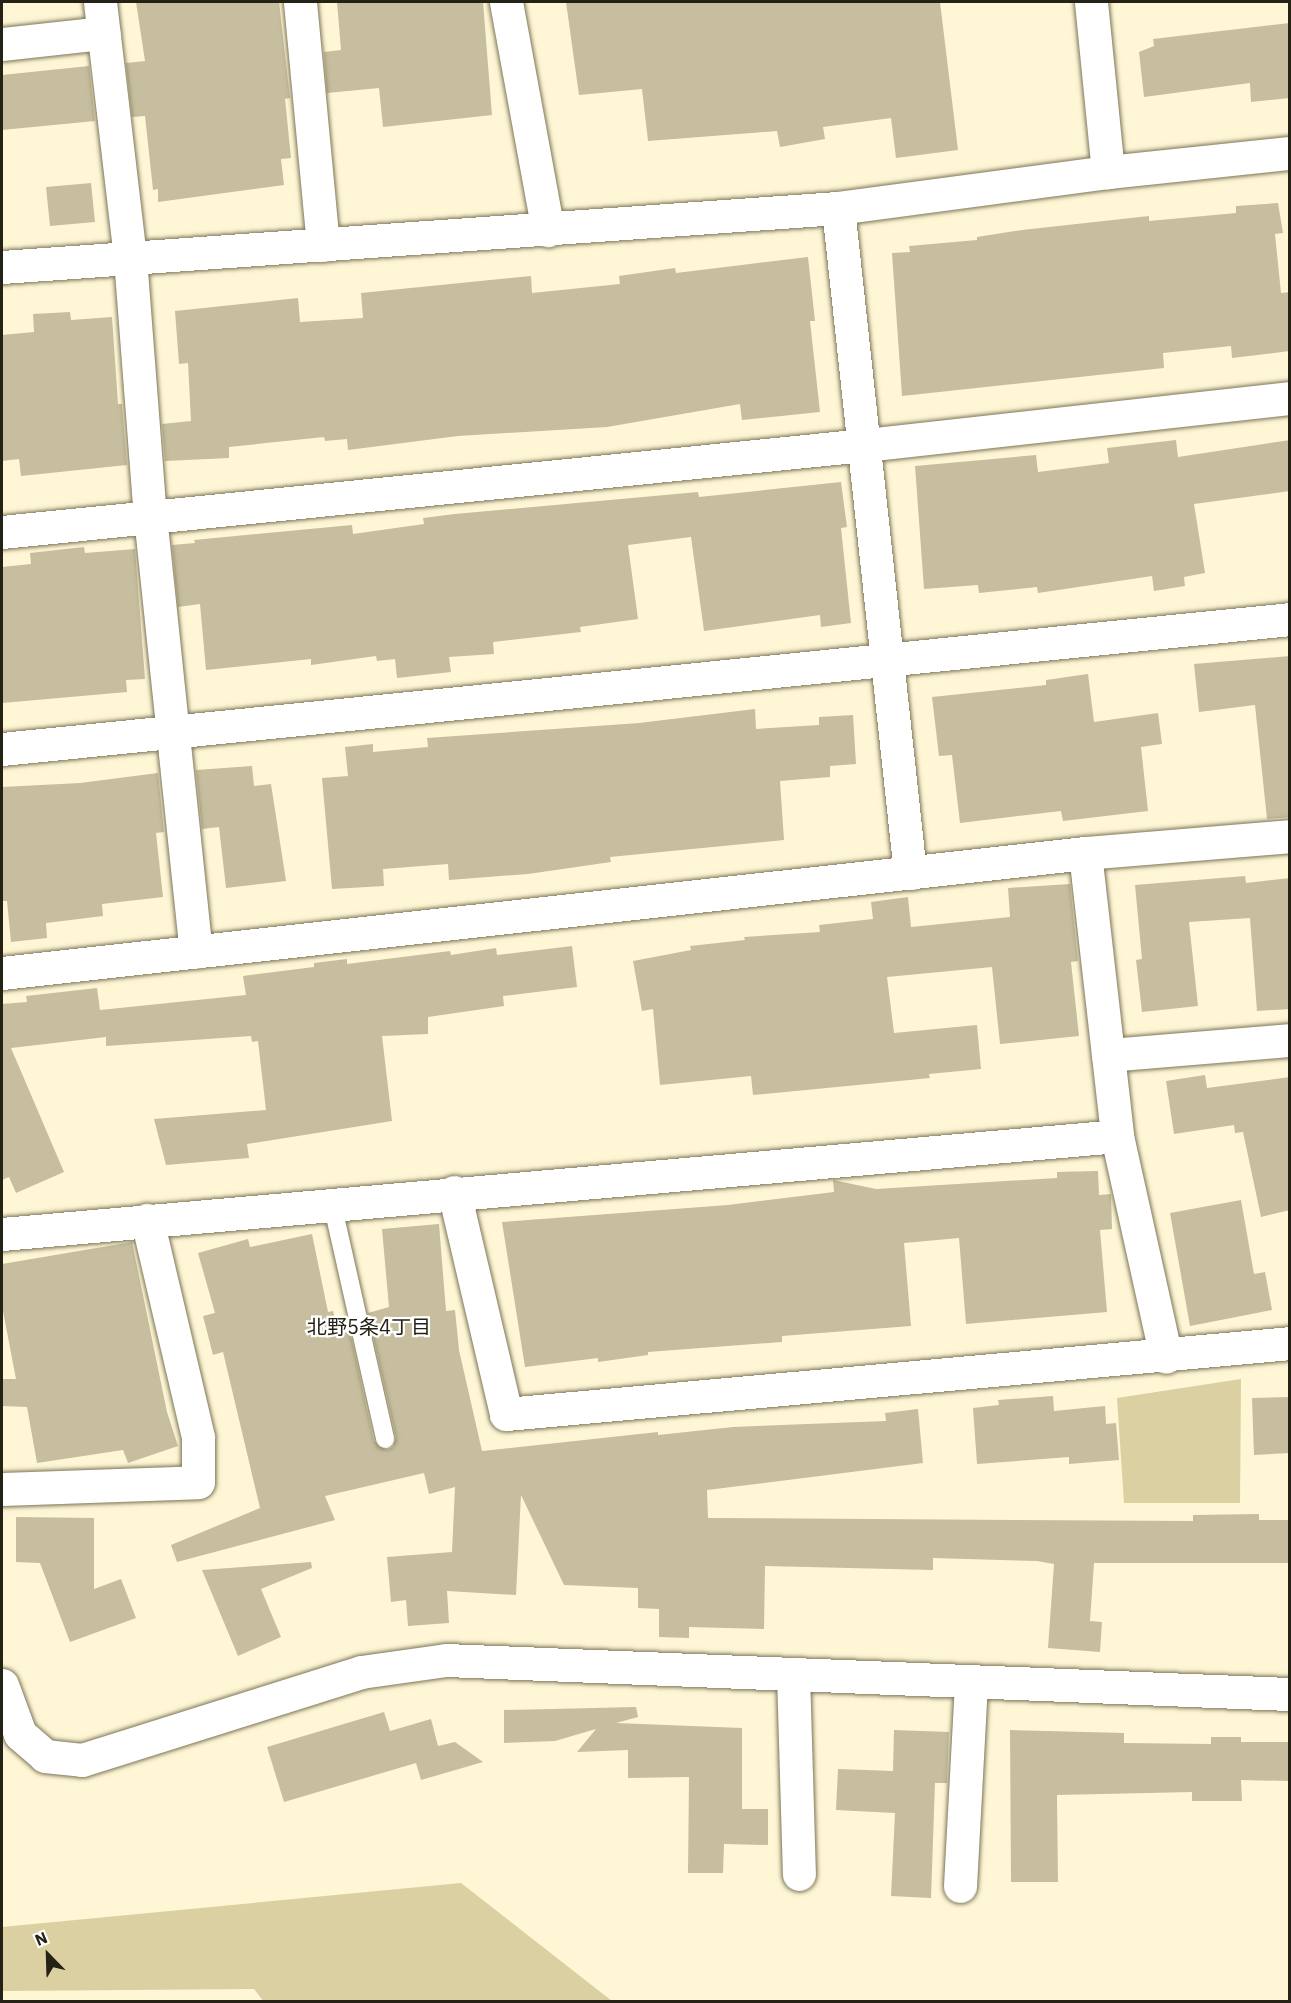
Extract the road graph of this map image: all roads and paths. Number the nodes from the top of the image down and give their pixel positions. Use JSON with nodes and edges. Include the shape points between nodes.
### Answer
{"nodes":[{"id":1,"x":100,"y":2,"type":"edge"},
{"id":2,"x":300,"y":2,"type":"edge"},
{"id":3,"x":506,"y":2,"type":"edge"},
{"id":4,"x":1091,"y":2,"type":"edge"},
{"id":5,"x":103,"y":33,"type":"junction"},
{"id":6,"x":2,"y":44,"type":"edge"},
{"id":7,"x":1290,"y":153,"type":"edge"},
{"id":8,"x":1108,"y":172,"type":"junction"},
{"id":9,"x":838,"y":208,"type":"junction"},
{"id":10,"x":548,"y":230,"type":"junction"},
{"id":11,"x":323,"y":245,"type":"junction"},
{"id":12,"x":130,"y":258,"type":"junction"},
{"id":13,"x":2,"y":267,"type":"edge"},
{"id":14,"x":1290,"y":398,"type":"edge"},
{"id":15,"x":865,"y":445,"type":"junction"},
{"id":16,"x":150,"y":516,"type":"junction"},
{"id":17,"x":2,"y":532,"type":"edge"},
{"id":18,"x":1290,"y":619,"type":"edge"},
{"id":19,"x":889,"y":662,"type":"junction"},
{"id":20,"x":172,"y":731,"type":"junction"},
{"id":21,"x":2,"y":749,"type":"edge"},
{"id":22,"x":1290,"y":836,"type":"edge"},
{"id":23,"x":1085,"y":853,"type":"junction"},
{"id":24,"x":910,"y":873,"type":"junction"},
{"id":25,"x":196,"y":952,"type":"junction"},
{"id":26,"x":2,"y":973,"type":"edge"},
{"id":27,"x":1290,"y":1040,"type":"edge"},
{"id":28,"x":1108,"y":1055,"type":"junction"},
{"id":29,"x":1117,"y":1136,"type":"junction"},
{"id":30,"x":454,"y":1192,"type":"junction"},
{"id":31,"x":332,"y":1203,"type":"junction"},
{"id":32,"x":147,"y":1220,"type":"junction"},
{"id":33,"x":2,"y":1234,"type":"edge"},
{"id":34,"x":1290,"y":1343,"type":"edge"},
{"id":35,"x":1166,"y":1357,"type":"junction"},
{"id":36,"x":385,"y":1439,"type":"dead end"},
{"id":37,"x":2,"y":1489,"type":"edge"},
{"id":38,"x":793,"y":1674,"type":"junction"},
{"id":39,"x":971,"y":1681,"type":"junction"},
{"id":40,"x":2,"y":1685,"type":"edge"},
{"id":41,"x":1290,"y":1694,"type":"edge"},
{"id":42,"x":799,"y":1874,"type":"dead end"},
{"id":43,"x":960,"y":1886,"type":"dead end"}],
"edges":[{"from":1,"to":5,"type":"street"},
{"from":2,"to":11,"type":"street"},
{"from":3,"to":10,"type":"street"},
{"from":4,"to":8,"type":"street"},
{"from":5,"to":6,"type":"street"},
{"from":5,"to":12,"type":"street"},
{"from":7,"to":8,"type":"street"},
{"from":8,"to":9,"type":"street"},
{"from":9,"to":10,"type":"street"},
{"from":9,"to":15,"type":"street"},
{"from":10,"to":11,"type":"street"},
{"from":11,"to":12,"type":"street"},
{"from":12,"to":13,"type":"street"},
{"from":12,"to":16,"type":"street"},
{"from":14,"to":15,"type":"street"},
{"from":15,"to":16,"type":"street"},
{"from":15,"to":19,"type":"street"},
{"from":16,"to":17,"type":"street"},
{"from":16,"to":20,"type":"street"},
{"from":18,"to":19,"type":"street"},
{"from":19,"to":20,"type":"street"},
{"from":19,"to":24,"type":"street"},
{"from":20,"to":21,"type":"street"},
{"from":20,"to":25,"type":"street"},
{"from":22,"to":23,"type":"street"},
{"from":23,"to":24,"type":"street"},
{"from":23,"to":28,"type":"street"},
{"from":24,"to":25,"type":"street"},
{"from":25,"to":26,"type":"street"},
{"from":27,"to":28,"type":"street"},
{"from":28,"to":29,"type":"street"},
{"from":29,"to":30,"type":"street"},
{"from":29,"to":35,"type":"street"},
{"from":30,"to":31,"type":"street"},
{"from":30,"to":35,"type":"street","via":[[506,1414]]},
{"from":31,"to":32,"type":"street"},
{"from":31,"to":36,"type":"lane"},
{"from":32,"to":33,"type":"street"},
{"from":32,"to":37,"type":"street","via":[[198,1437],[198,1482]]},
{"from":34,"to":35,"type":"street"},
{"from":38,"to":39,"type":"street"},
{"from":38,"to":40,"type":"street","via":[[446,1660],[361,1672],[82,1760],[45,1756],[20,1734]]},
{"from":38,"to":42,"type":"street"},
{"from":39,"to":41,"type":"street"},
{"from":39,"to":43,"type":"street"}]}
